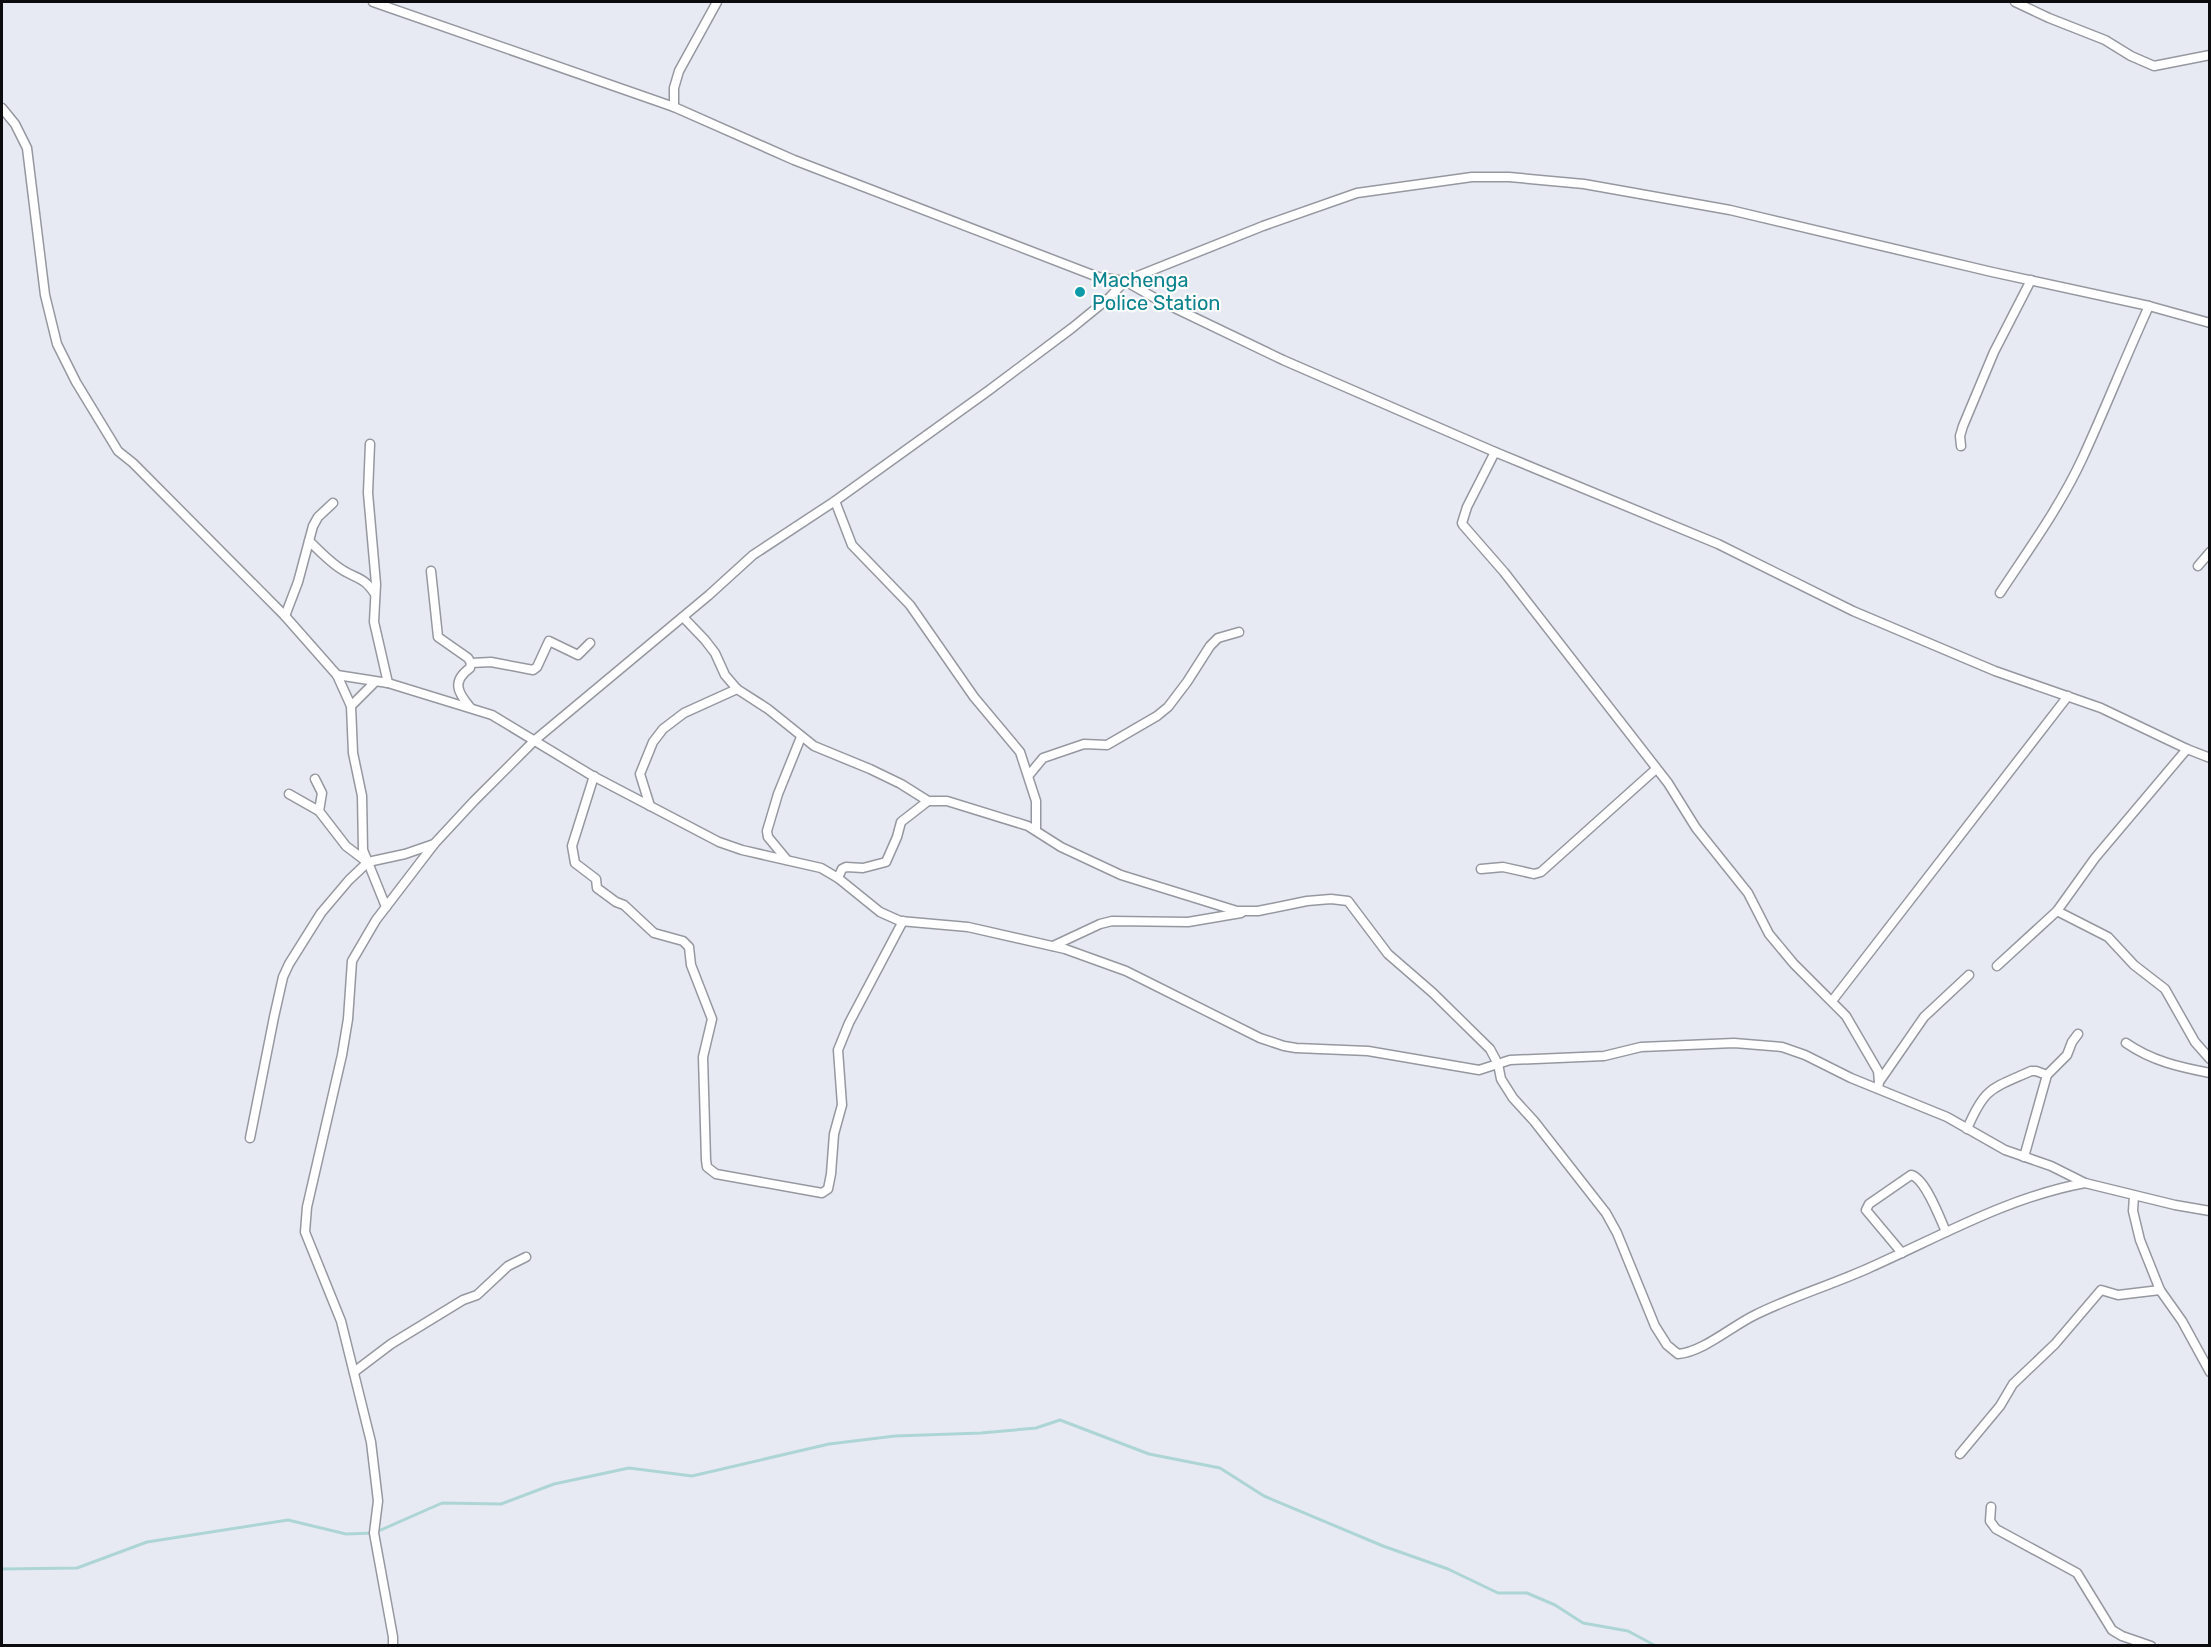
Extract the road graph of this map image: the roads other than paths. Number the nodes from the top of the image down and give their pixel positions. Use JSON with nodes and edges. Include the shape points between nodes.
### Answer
{"nodes":[{"id":1,"x":373,"y":2,"type":"edge"},
{"id":2,"x":717,"y":2,"type":"edge"},
{"id":3,"x":2015,"y":2,"type":"edge"},
{"id":4,"x":2210,"y":55,"type":"edge"},
{"id":5,"x":674,"y":107,"type":"junction"},
{"id":6,"x":2,"y":108,"type":"edge"},
{"id":7,"x":2031,"y":280,"type":"junction"},
{"id":8,"x":1125,"y":281,"type":"junction"},
{"id":9,"x":2149,"y":306,"type":"junction"},
{"id":10,"x":2210,"y":323,"type":"edge"},
{"id":11,"x":370,"y":444,"type":"dead end"},
{"id":12,"x":1961,"y":446,"type":"dead end"},
{"id":13,"x":1495,"y":452,"type":"junction"},
{"id":14,"x":835,"y":501,"type":"junction"},
{"id":15,"x":333,"y":503,"type":"dead end"},
{"id":16,"x":309,"y":541,"type":"junction"},
{"id":17,"x":2210,"y":552,"type":"edge"},
{"id":18,"x":2198,"y":566,"type":"dead end"},
{"id":19,"x":431,"y":571,"type":"dead end"},
{"id":20,"x":2000,"y":593,"type":"dead end"},
{"id":21,"x":376,"y":595,"type":"junction"},
{"id":22,"x":285,"y":616,"type":"junction"},
{"id":23,"x":683,"y":617,"type":"junction"},
{"id":24,"x":1239,"y":632,"type":"dead end"},
{"id":25,"x":590,"y":644,"type":"dead end"},
{"id":26,"x":471,"y":663,"type":"junction"},
{"id":27,"x":337,"y":675,"type":"junction"},
{"id":28,"x":375,"y":682,"type":"junction"},
{"id":29,"x":387,"y":683,"type":"junction"},
{"id":30,"x":737,"y":689,"type":"junction"},
{"id":31,"x":2068,"y":696,"type":"junction"},
{"id":32,"x":351,"y":706,"type":"junction"},
{"id":33,"x":470,"y":708,"type":"junction"},
{"id":34,"x":801,"y":737,"type":"junction"},
{"id":35,"x":535,"y":740,"type":"junction"},
{"id":36,"x":2187,"y":749,"type":"junction"},
{"id":37,"x":2210,"y":758,"type":"edge"},
{"id":38,"x":1656,"y":769,"type":"junction"},
{"id":39,"x":1029,"y":775,"type":"junction"},
{"id":40,"x":594,"y":776,"type":"junction"},
{"id":41,"x":315,"y":779,"type":"dead end"},
{"id":42,"x":289,"y":794,"type":"dead end"},
{"id":43,"x":928,"y":801,"type":"junction"},
{"id":44,"x":650,"y":806,"type":"junction"},
{"id":45,"x":319,"y":810,"type":"junction"},
{"id":46,"x":1036,"y":830,"type":"junction"},
{"id":47,"x":435,"y":843,"type":"junction"},
{"id":48,"x":787,"y":860,"type":"junction"},
{"id":49,"x":368,"y":862,"type":"junction"},
{"id":50,"x":1481,"y":869,"type":"dead end"},
{"id":51,"x":838,"y":878,"type":"junction"},
{"id":52,"x":386,"y":907,"type":"junction"},
{"id":53,"x":2057,"y":911,"type":"junction"},
{"id":54,"x":1248,"y":912,"type":"junction"},
{"id":55,"x":903,"y":921,"type":"junction"},
{"id":56,"x":1053,"y":946,"type":"junction"},
{"id":57,"x":1997,"y":966,"type":"dead end"},
{"id":58,"x":1969,"y":975,"type":"dead end"},
{"id":59,"x":1832,"y":1001,"type":"junction"},
{"id":60,"x":2078,"y":1035,"type":"dead end"},
{"id":61,"x":2126,"y":1043,"type":"dead end"},
{"id":62,"x":2210,"y":1045,"type":"edge"},
{"id":63,"x":2207,"y":1056,"type":"edge"},
{"id":64,"x":1498,"y":1064,"type":"junction"},
{"id":65,"x":2210,"y":1073,"type":"edge"},
{"id":66,"x":2047,"y":1075,"type":"junction"},
{"id":67,"x":1878,"y":1085,"type":"junction"},
{"id":68,"x":1967,"y":1129,"type":"junction"},
{"id":69,"x":250,"y":1138,"type":"dead end"},
{"id":70,"x":2024,"y":1157,"type":"junction"},
{"id":71,"x":2085,"y":1184,"type":"junction"},
{"id":72,"x":2134,"y":1196,"type":"junction"},
{"id":73,"x":2210,"y":1211,"type":"edge"},
{"id":74,"x":1946,"y":1232,"type":"junction"},
{"id":75,"x":1902,"y":1253,"type":"junction"},
{"id":76,"x":526,"y":1257,"type":"dead end"},
{"id":77,"x":2160,"y":1290,"type":"junction"},
{"id":78,"x":354,"y":1372,"type":"junction"},
{"id":79,"x":2210,"y":1372,"type":"edge"},
{"id":80,"x":1960,"y":1454,"type":"dead end"},
{"id":81,"x":1991,"y":1507,"type":"dead end"},
{"id":82,"x":393,"y":1646,"type":"edge"},
{"id":83,"x":2151,"y":1646,"type":"edge"}],
"edges":[{"from":1,"to":5,"type":"street"},
{"from":2,"to":5,"type":"street","via":[[679,71]]},
{"from":3,"to":4,"type":"street","via":[[2105,40],[2154,66]]},
{"from":5,"to":8,"type":"street","via":[[794,160],[1098,277]]},
{"from":6,"to":22,"type":"street","via":[[27,148],[45,295],[63,359],[118,451]]},
{"from":7,"to":8,"type":"street","via":[[1730,210],[1584,184],[1472,177],[1357,193]]},
{"from":7,"to":9,"type":"street"},
{"from":7,"to":12,"type":"street","via":[[1994,351],[1963,426]]},
{"from":8,"to":13,"type":"street","via":[[1283,360]]},
{"from":8,"to":14,"type":"street","via":[[1072,328]]},
{"from":9,"to":10,"type":"street"},
{"from":9,"to":20,"type":"street","via":[[2083,458]]},
{"from":11,"to":21,"type":"street","via":[[368,492]]},
{"from":13,"to":31,"type":"street","via":[[1718,544],[1853,611],[1995,671]]},
{"from":13,"to":38,"type":"street","via":[[1467,507],[1463,525]]},
{"from":14,"to":23,"type":"street","via":[[753,555]]},
{"from":14,"to":39,"type":"street","via":[[852,545],[910,605],[974,697],[1020,752]]},
{"from":15,"to":16,"type":"street","via":[[318,517]]},
{"from":16,"to":21,"type":"street","via":[[345,572],[356,575]]},
{"from":16,"to":22,"type":"street"},
{"from":17,"to":18,"type":"street"},
{"from":19,"to":26,"type":"street","via":[[438,637]]},
{"from":21,"to":29,"type":"street","via":[[374,622]]},
{"from":22,"to":27,"type":"street"},
{"from":23,"to":30,"type":"street","via":[[715,653]]},
{"from":23,"to":35,"type":"street"},
{"from":24,"to":39,"type":"street","via":[[1218,638],[1210,646],[1187,682],[1157,716],[1107,745],[1084,744],[1043,758]]},
{"from":25,"to":26,"type":"street","via":[[578,655],[549,641],[533,670],[491,662]]},
{"from":26,"to":33,"type":"street","via":[[458,687]]},
{"from":27,"to":28,"type":"street"},
{"from":27,"to":32,"type":"street"},
{"from":28,"to":29,"type":"street"},
{"from":28,"to":32,"type":"street"},
{"from":29,"to":33,"type":"street"},
{"from":30,"to":34,"type":"street"},
{"from":30,"to":44,"type":"street","via":[[684,713],[653,742],[640,774]]},
{"from":31,"to":36,"type":"street"},
{"from":31,"to":59,"type":"street"},
{"from":32,"to":49,"type":"street","via":[[353,753],[362,796],[363,850]]},
{"from":33,"to":35,"type":"street","via":[[498,718]]},
{"from":34,"to":43,"type":"street","via":[[826,753],[870,769]]},
{"from":34,"to":48,"type":"street","via":[[767,831]]},
{"from":35,"to":40,"type":"street"},
{"from":35,"to":47,"type":"street"},
{"from":36,"to":37,"type":"street"},
{"from":36,"to":53,"type":"street","via":[[2084,872]]},
{"from":38,"to":50,"type":"street","via":[[1541,872],[1503,867]]},
{"from":38,"to":59,"type":"street","via":[[1696,828],[1748,892],[1769,934]]},
{"from":39,"to":46,"type":"street","via":[[1036,801]]},
{"from":40,"to":44,"type":"street"},
{"from":40,"to":55,"type":"street","via":[[572,846],[573,859],[596,879],[597,888],[624,905],[654,933],[683,941],[689,947],[691,965],[712,1019],[703,1057],[703,1094],[707,1167],[716,1174],[822,1193],[828,1189],[834,1134],[843,1105],[838,1050]]},
{"from":41,"to":45,"type":"street","via":[[322,793]]},
{"from":42,"to":45,"type":"street"},
{"from":43,"to":46,"type":"street","via":[[947,801]]},
{"from":43,"to":51,"type":"street","via":[[901,822],[886,862],[863,868],[846,867]]},
{"from":44,"to":48,"type":"street","via":[[719,842]]},
{"from":45,"to":49,"type":"street","via":[[346,846]]},
{"from":46,"to":54,"type":"street","via":[[1061,847],[1121,875]]},
{"from":47,"to":49,"type":"street"},
{"from":47,"to":52,"type":"street"},
{"from":48,"to":51,"type":"street","via":[[821,868]]},
{"from":49,"to":52,"type":"street"},
{"from":49,"to":69,"type":"street","via":[[321,914],[283,977]]},
{"from":51,"to":55,"type":"street","via":[[880,912]]},
{"from":52,"to":78,"type":"street","via":[[352,962],[342,1055],[305,1232],[341,1321]]},
{"from":53,"to":57,"type":"street"},
{"from":53,"to":63,"type":"street","via":[[2108,936],[2134,965],[2165,989]]},
{"from":54,"to":56,"type":"street","via":[[1188,922],[1112,921]]},
{"from":54,"to":64,"type":"street","via":[[1306,901],[1348,901],[1388,954],[1490,1049]]},
{"from":55,"to":56,"type":"street","via":[[968,927]]},
{"from":56,"to":64,"type":"street","via":[[1126,971],[1260,1038],[1284,1046],[1368,1051],[1479,1070]]},
{"from":58,"to":67,"type":"street","via":[[1924,1017]]},
{"from":59,"to":67,"type":"street","via":[[1860,1038],[1878,1071]]},
{"from":60,"to":66,"type":"street","via":[[2067,1055]]},
{"from":61,"to":65,"type":"street","via":[[2143,1055]]},
{"from":62,"to":63,"type":"street"},
{"from":64,"to":67,"type":"street","via":[[1510,1060],[1604,1056],[1641,1047],[1751,1044],[1782,1047],[1851,1078]]},
{"from":64,"to":75,"type":"street","via":[[1501,1079],[1513,1098],[1606,1213],[1655,1326],[1678,1354],[1685,1354],[1754,1315]]},
{"from":66,"to":68,"type":"street","via":[[2031,1071],[1993,1088],[1977,1105]]},
{"from":66,"to":70,"type":"street"},
{"from":67,"to":68,"type":"street"},
{"from":68,"to":70,"type":"street"},
{"from":70,"to":71,"type":"street"},
{"from":71,"to":72,"type":"street"},
{"from":71,"to":74,"type":"street","via":[[2054,1190]]},
{"from":72,"to":73,"type":"street"},
{"from":72,"to":77,"type":"street","via":[[2133,1211],[2140,1240]]},
{"from":74,"to":75,"type":"street"},
{"from":74,"to":75,"type":"street","via":[[1927,1192],[1911,1175],[1866,1210]]},
{"from":76,"to":78,"type":"street","via":[[508,1266],[477,1295],[391,1344]]},
{"from":77,"to":79,"type":"street"},
{"from":77,"to":80,"type":"street","via":[[2118,1295],[2101,1290],[2055,1344],[2013,1384]]},
{"from":78,"to":82,"type":"street","via":[[371,1442],[378,1501],[374,1533]]},
{"from":81,"to":83,"type":"street","via":[[1990,1521],[1996,1529],[2077,1573],[2112,1630]]}]}
